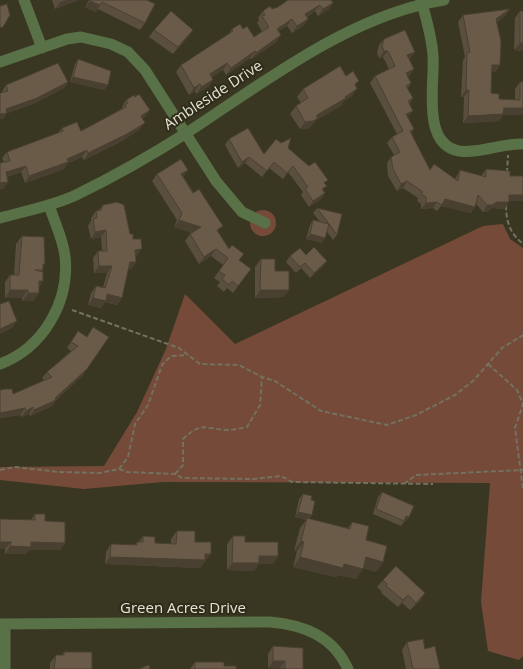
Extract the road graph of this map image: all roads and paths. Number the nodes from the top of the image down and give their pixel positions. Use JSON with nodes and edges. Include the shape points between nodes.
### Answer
{"nodes":[{"id":1,"x":24,"y":0,"type":"edge"},
{"id":2,"x":444,"y":0,"type":"edge"},
{"id":3,"x":422,"y":2,"type":"edge"},
{"id":4,"x":42,"y":48,"type":"junction"},
{"id":5,"x":0,"y":62,"type":"edge"},
{"id":6,"x":186,"y":133,"type":"junction"},
{"id":7,"x":518,"y":144,"type":"edge"},
{"id":8,"x":507,"y":176,"type":"edge"},
{"id":9,"x":506,"y":203,"type":"edge"},
{"id":10,"x":49,"y":204,"type":"junction"},
{"id":11,"x":0,"y":218,"type":"edge"},
{"id":12,"x":265,"y":223,"type":"dead end"},
{"id":13,"x":523,"y":244,"type":"edge"},
{"id":14,"x":72,"y":310,"type":"dead end"},
{"id":15,"x":523,"y":335,"type":"edge"},
{"id":16,"x":187,"y":355,"type":"junction"},
{"id":17,"x":0,"y":364,"type":"edge"},
{"id":18,"x":488,"y":364,"type":"junction"},
{"id":19,"x":262,"y":378,"type":"junction"},
{"id":20,"x":119,"y":469,"type":"junction"},
{"id":21,"x":0,"y":470,"type":"edge"},
{"id":22,"x":522,"y":470,"type":"edge"},
{"id":23,"x":175,"y":474,"type":"junction"},
{"id":24,"x":404,"y":484,"type":"junction"},
{"id":25,"x":433,"y":484,"type":"dead end"},
{"id":26,"x":523,"y":489,"type":"edge"},
{"id":27,"x":3,"y":624,"type":"edge"},
{"id":28,"x":5,"y":669,"type":"edge"},
{"id":29,"x":348,"y":669,"type":"edge"}],
"edges":[{"from":1,"to":4,"type":"street"},
{"from":2,"to":3,"type":"street","name":"Ambleside Drive"},
{"from":3,"to":6,"type":"street","name":"Ambleside Drive","via":[[350,31],[282,68]]},
{"from":3,"to":7,"type":"street","via":[[433,57],[432,112],[439,138],[458,150]]},
{"from":4,"to":5,"type":"street"},
{"from":4,"to":6,"type":"street","via":[[81,37],[128,52],[145,70]]},
{"from":6,"to":10,"type":"street","name":"Ambleside Drive","via":[[75,196]]},
{"from":6,"to":12,"type":"street","via":[[216,181],[242,212]]},
{"from":7,"to":8,"type":"path","via":[[508,157]]},
{"from":9,"to":13,"type":"path","via":[[506,221]]},
{"from":10,"to":11,"type":"street","name":"Ambleside Drive"},
{"from":10,"to":17,"type":"street","via":[[65,255],[62,297],[53,318],[28,349]]},
{"from":14,"to":16,"type":"path","via":[[179,348]]},
{"from":15,"to":18,"type":"path","via":[[502,348]]},
{"from":16,"to":19,"type":"path","via":[[200,364],[240,366]]},
{"from":16,"to":20,"type":"path","via":[[171,356],[162,365],[148,405],[135,424],[128,457]]},
{"from":18,"to":19,"type":"path","via":[[456,395],[387,425],[321,411],[275,381]]},
{"from":18,"to":22,"type":"path","via":[[518,390],[522,404],[515,428]]},
{"from":19,"to":23,"type":"path","via":[[260,405],[247,428],[227,430],[207,426],[191,431],[183,439],[183,465]]},
{"from":20,"to":21,"type":"path","via":[[100,473],[16,467]]},
{"from":20,"to":23,"type":"path"},
{"from":22,"to":24,"type":"path","via":[[416,475]]},
{"from":22,"to":26,"type":"path"},
{"from":23,"to":24,"type":"path","via":[[182,478],[281,476],[292,482]]},
{"from":24,"to":25,"type":"path"},
{"from":27,"to":28,"type":"street"},
{"from":27,"to":29,"type":"street","name":"Green Acres Drive","via":[[292,624],[329,641]]}]}
